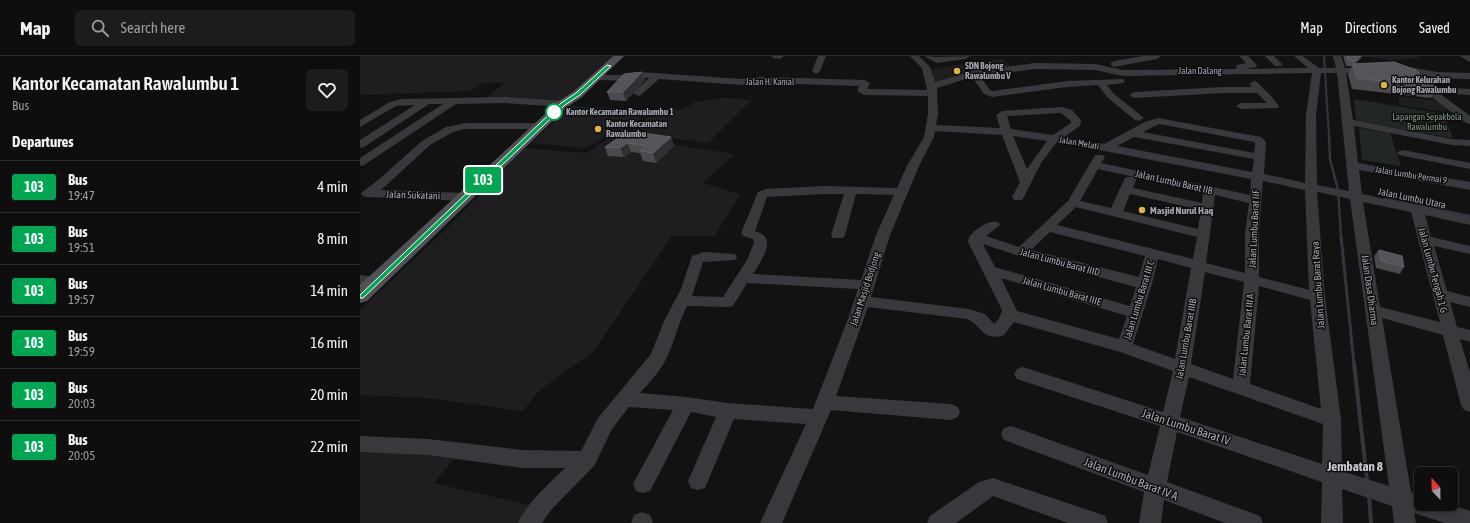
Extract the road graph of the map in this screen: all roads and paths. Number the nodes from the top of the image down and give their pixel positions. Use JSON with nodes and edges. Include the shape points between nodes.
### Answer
{"nodes":[{"id":1,"x":619,"y":56,"type":"edge"},
{"id":2,"x":822,"y":56,"type":"edge"},
{"id":3,"x":914,"y":56,"type":"edge"},
{"id":4,"x":928,"y":56,"type":"edge"},
{"id":5,"x":966,"y":56,"type":"edge"},
{"id":6,"x":1158,"y":56,"type":"edge"},
{"id":7,"x":1243,"y":56,"type":"edge"},
{"id":8,"x":1269,"y":56,"type":"edge"},
{"id":9,"x":1298,"y":56,"type":"edge"},
{"id":10,"x":1337,"y":56,"type":"edge"},
{"id":11,"x":1464,"y":56,"type":"edge"},
{"id":12,"x":1078,"y":59,"type":"dead end"},
{"id":13,"x":1470,"y":59,"type":"edge"},
{"id":14,"x":1278,"y":64,"type":"dead end"},
{"id":15,"x":604,"y":66,"type":"edge"},
{"id":16,"x":1103,"y":66,"type":"junction"},
{"id":17,"x":1000,"y":70,"type":"junction"},
{"id":18,"x":782,"y":71,"type":"dead end"},
{"id":19,"x":816,"y":71,"type":"dead end"},
{"id":20,"x":1243,"y":71,"type":"junction"},
{"id":21,"x":1320,"y":71,"type":"junction"},
{"id":22,"x":1336,"y":71,"type":"junction"},
{"id":23,"x":974,"y":74,"type":"junction"},
{"id":24,"x":657,"y":76,"type":"junction"},
{"id":25,"x":1470,"y":77,"type":"edge"},
{"id":26,"x":780,"y":81,"type":"junction"},
{"id":27,"x":1100,"y":82,"type":"junction"},
{"id":28,"x":1127,"y":88,"type":"junction"},
{"id":29,"x":932,"y":90,"type":"junction"},
{"id":30,"x":1018,"y":90,"type":"junction"},
{"id":31,"x":1260,"y":90,"type":"junction"},
{"id":32,"x":1430,"y":90,"type":"junction"},
{"id":33,"x":1470,"y":92,"type":"edge"},
{"id":34,"x":638,"y":93,"type":"dead end"},
{"id":35,"x":454,"y":101,"type":"junction"},
{"id":36,"x":426,"y":102,"type":"junction"},
{"id":37,"x":565,"y":102,"type":"junction"},
{"id":38,"x":1143,"y":106,"type":"dead end"},
{"id":39,"x":1240,"y":106,"type":"dead end"},
{"id":40,"x":360,"y":112,"type":"edge"},
{"id":41,"x":379,"y":112,"type":"junction"},
{"id":42,"x":470,"y":117,"type":"dead end"},
{"id":43,"x":1139,"y":118,"type":"dead end"},
{"id":44,"x":1469,"y":120,"type":"edge"},
{"id":45,"x":1348,"y":122,"type":"junction"},
{"id":46,"x":360,"y":124,"type":"edge"},
{"id":47,"x":541,"y":126,"type":"junction"},
{"id":48,"x":460,"y":127,"type":"junction"},
{"id":49,"x":932,"y":128,"type":"junction"},
{"id":50,"x":1006,"y":131,"type":"junction"},
{"id":51,"x":1396,"y":132,"type":"junction"},
{"id":52,"x":1132,"y":133,"type":"junction"},
{"id":53,"x":1054,"y":139,"type":"junction"},
{"id":54,"x":1468,"y":143,"type":"edge"},
{"id":55,"x":360,"y":145,"type":"edge"},
{"id":56,"x":1105,"y":148,"type":"junction"},
{"id":57,"x":1403,"y":153,"type":"junction"},
{"id":58,"x":1260,"y":157,"type":"junction"},
{"id":59,"x":360,"y":163,"type":"edge"},
{"id":60,"x":1094,"y":164,"type":"junction"},
{"id":61,"x":1352,"y":165,"type":"junction"},
{"id":62,"x":1470,"y":166,"type":"edge"},
{"id":63,"x":1132,"y":173,"type":"junction"},
{"id":64,"x":1413,"y":176,"type":"junction"},
{"id":65,"x":1258,"y":177,"type":"junction"},
{"id":66,"x":1026,"y":182,"type":"junction"},
{"id":67,"x":1470,"y":186,"type":"edge"},
{"id":68,"x":1315,"y":188,"type":"junction"},
{"id":69,"x":851,"y":190,"type":"junction"},
{"id":70,"x":1127,"y":190,"type":"junction"},
{"id":71,"x":1209,"y":190,"type":"junction"},
{"id":72,"x":902,"y":192,"type":"junction"},
{"id":73,"x":1354,"y":192,"type":"junction"},
{"id":74,"x":364,"y":193,"type":"edge"},
{"id":75,"x":465,"y":197,"type":"junction"},
{"id":76,"x":1018,"y":197,"type":"dead end"},
{"id":77,"x":1254,"y":200,"type":"junction"},
{"id":78,"x":1073,"y":204,"type":"junction"},
{"id":79,"x":1208,"y":208,"type":"junction"},
{"id":80,"x":1417,"y":209,"type":"junction"},
{"id":81,"x":1470,"y":211,"type":"edge"},
{"id":82,"x":1115,"y":214,"type":"junction"},
{"id":83,"x":1470,"y":222,"type":"edge"},
{"id":84,"x":993,"y":225,"type":"dead end"},
{"id":85,"x":1048,"y":227,"type":"junction"},
{"id":86,"x":1203,"y":234,"type":"junction"},
{"id":87,"x":838,"y":235,"type":"dead end"},
{"id":88,"x":976,"y":237,"type":"junction"},
{"id":89,"x":1425,"y":240,"type":"junction"},
{"id":90,"x":1470,"y":250,"type":"edge"},
{"id":91,"x":1021,"y":252,"type":"junction"},
{"id":92,"x":1153,"y":253,"type":"junction"},
{"id":93,"x":730,"y":257,"type":"dead end"},
{"id":94,"x":1199,"y":265,"type":"junction"},
{"id":95,"x":988,"y":270,"type":"junction"},
{"id":96,"x":743,"y":278,"type":"junction"},
{"id":97,"x":360,"y":280,"type":"edge"},
{"id":98,"x":1252,"y":280,"type":"junction"},
{"id":99,"x":377,"y":281,"type":"junction"},
{"id":100,"x":1145,"y":284,"type":"junction"},
{"id":101,"x":866,"y":285,"type":"junction"},
{"id":102,"x":1440,"y":295,"type":"junction"},
{"id":103,"x":360,"y":296,"type":"edge"},
{"id":104,"x":1317,"y":297,"type":"junction"},
{"id":105,"x":861,"y":300,"type":"junction"},
{"id":106,"x":682,"y":301,"type":"junction"},
{"id":107,"x":1470,"y":302,"type":"edge"},
{"id":108,"x":1372,"y":310,"type":"junction"},
{"id":109,"x":1136,"y":312,"type":"junction"},
{"id":110,"x":1010,"y":315,"type":"junction"},
{"id":111,"x":1450,"y":331,"type":"junction"},
{"id":112,"x":1470,"y":336,"type":"edge"},
{"id":113,"x":1124,"y":346,"type":"junction"},
{"id":114,"x":1182,"y":368,"type":"junction"},
{"id":115,"x":1023,"y":374,"type":"dead end"},
{"id":116,"x":1241,"y":388,"type":"junction"},
{"id":117,"x":624,"y":399,"type":"junction"},
{"id":118,"x":686,"y":404,"type":"junction"},
{"id":119,"x":1470,"y":405,"type":"edge"},
{"id":120,"x":822,"y":410,"type":"junction"},
{"id":121,"x":728,"y":411,"type":"junction"},
{"id":122,"x":952,"y":412,"type":"dead end"},
{"id":123,"x":1172,"y":417,"type":"junction"},
{"id":124,"x":1332,"y":420,"type":"junction"},
{"id":125,"x":1011,"y":434,"type":"dead end"},
{"id":126,"x":360,"y":444,"type":"edge"},
{"id":127,"x":587,"y":460,"type":"junction"},
{"id":128,"x":1341,"y":480,"type":"junction"},
{"id":129,"x":698,"y":481,"type":"dead end"},
{"id":130,"x":643,"y":484,"type":"dead end"},
{"id":131,"x":1155,"y":488,"type":"junction"},
{"id":132,"x":1393,"y":497,"type":"junction"},
{"id":133,"x":1229,"y":519,"type":"edge"},
{"id":134,"x":1087,"y":521,"type":"edge"},
{"id":135,"x":1470,"y":521,"type":"edge"},
{"id":136,"x":529,"y":523,"type":"edge"},
{"id":137,"x":772,"y":523,"type":"edge"},
{"id":138,"x":938,"y":523,"type":"edge"},
{"id":139,"x":1150,"y":523,"type":"edge"},
{"id":140,"x":1252,"y":523,"type":"edge"},
{"id":141,"x":1332,"y":523,"type":"edge"},
{"id":142,"x":1405,"y":523,"type":"edge"}],
"edges":[{"from":1,"to":15,"type":"main road"},
{"from":2,"to":19,"type":"street"},
{"from":3,"to":29,"type":"street","name":"Jalan Masjid Bodjong","via":[[926,68]]},
{"from":4,"to":5,"type":"street","via":[[937,60]]},
{"from":6,"to":16,"type":"street"},
{"from":7,"to":16,"type":"street","via":[[1253,65],[1124,70]]},
{"from":8,"to":14,"type":"street"},
{"from":9,"to":21,"type":"street"},
{"from":10,"to":22,"type":"street","name":"Jalan Dasa Dharma"},
{"from":11,"to":13,"type":"street"},
{"from":12,"to":16,"type":"street"},
{"from":15,"to":24,"type":"street","name":"Jalan H. Kamal","via":[[632,78],[640,75]]},
{"from":15,"to":37,"type":"main road","via":[[568,94]]},
{"from":16,"to":17,"type":"street","name":"Jalan Dalang","via":[[1041,66]]},
{"from":16,"to":20,"type":"street","name":"Jalan Dalang","via":[[1114,72],[1123,73]]},
{"from":16,"to":28,"type":"street"},
{"from":17,"to":23,"type":"street","name":"Jalan Dalang"},
{"from":17,"to":30,"type":"street"},
{"from":18,"to":26,"type":"street","via":[[784,74]]},
{"from":20,"to":21,"type":"street","name":"Jalan Dalang"},
{"from":20,"to":31,"type":"street"},
{"from":21,"to":22,"type":"street","name":"Jalan Dalang"},
{"from":21,"to":68,"type":"street","name":"Jalan Lumbu Barat Raya","via":[[1314,86],[1312,115]]},
{"from":22,"to":25,"type":"street","name":"Jalan Dalang","via":[[1399,68],[1437,75]]},
{"from":22,"to":45,"type":"street","name":"Jalan Dasa Dharma"},
{"from":23,"to":29,"type":"street","name":"Jalan Dalang"},
{"from":23,"to":30,"type":"street","via":[[989,93]]},
{"from":24,"to":26,"type":"street","name":"Jalan H. Kamal","via":[[727,81]]},
{"from":24,"to":34,"type":"street"},
{"from":25,"to":32,"type":"street","via":[[1416,79]]},
{"from":26,"to":29,"type":"street","name":"Jalan H. Kamal","via":[[821,88],[864,83],[862,91],[866,92]]},
{"from":27,"to":28,"type":"street"},
{"from":27,"to":30,"type":"street"},
{"from":27,"to":43,"type":"street","via":[[1110,95]]},
{"from":28,"to":31,"type":"street"},
{"from":28,"to":38,"type":"street"},
{"from":29,"to":49,"type":"street","name":"Jalan Masjid Bodjong"},
{"from":31,"to":39,"type":"street","via":[[1274,106]]},
{"from":32,"to":33,"type":"street"},
{"from":32,"to":44,"type":"street"},
{"from":35,"to":36,"type":"street"},
{"from":35,"to":37,"type":"street"},
{"from":35,"to":59,"type":"street"},
{"from":36,"to":41,"type":"street","via":[[396,103]]},
{"from":36,"to":55,"type":"street"},
{"from":37,"to":47,"type":"main road"},
{"from":40,"to":41,"type":"street"},
{"from":41,"to":46,"type":"street"},
{"from":42,"to":48,"type":"street"},
{"from":44,"to":54,"type":"street","via":[[1464,121]]},
{"from":45,"to":51,"type":"street"},
{"from":45,"to":61,"type":"street","name":"Jalan Dasa Dharma"},
{"from":47,"to":48,"type":"street"},
{"from":47,"to":75,"type":"main road"},
{"from":48,"to":74,"type":"street","via":[[446,131],[426,143],[381,184]]},
{"from":49,"to":50,"type":"street","name":"Jalan Melati"},
{"from":49,"to":72,"type":"street","name":"Jalan Masjid Bodjong"},
{"from":50,"to":53,"type":"street","name":"Jalan Melati"},
{"from":50,"to":53,"type":"street","via":[[1001,115],[1003,114],[1062,110],[1068,112],[1076,120],[1076,124]]},
{"from":50,"to":66,"type":"street"},
{"from":51,"to":54,"type":"street"},
{"from":51,"to":57,"type":"street"},
{"from":52,"to":56,"type":"street"},
{"from":52,"to":58,"type":"street"},
{"from":52,"to":58,"type":"street","name":"Jalan Lumbu Barat IIF","via":[[1158,121],[1257,138],[1261,143]]},
{"from":53,"to":56,"type":"street","name":"Jalan Melati"},
{"from":53,"to":66,"type":"street"},
{"from":56,"to":60,"type":"street"},
{"from":56,"to":65,"type":"street","name":"Jalan Melati"},
{"from":57,"to":62,"type":"street"},
{"from":57,"to":64,"type":"street"},
{"from":58,"to":65,"type":"street","name":"Jalan Lumbu Barat IIF"},
{"from":60,"to":63,"type":"street","name":"Jalan Lumbu Barat IIB"},
{"from":60,"to":78,"type":"street"},
{"from":61,"to":64,"type":"street","name":"Jalan Lumbu Permai 9"},
{"from":61,"to":73,"type":"street","name":"Jalan Dasa Dharma"},
{"from":63,"to":70,"type":"street"},
{"from":63,"to":71,"type":"street","name":"Jalan Lumbu Barat IIB"},
{"from":64,"to":67,"type":"street","name":"Jalan Lumbu Permai 9"},
{"from":65,"to":68,"type":"street","name":"Jalan Melati"},
{"from":65,"to":77,"type":"street","name":"Jalan Lumbu Barat IIF"},
{"from":66,"to":76,"type":"street"},
{"from":68,"to":73,"type":"street","name":"Jalan Melati"},
{"from":68,"to":104,"type":"street","name":"Jalan Lumbu Barat Raya"},
{"from":69,"to":72,"type":"street"},
{"from":69,"to":87,"type":"street"},
{"from":69,"to":96,"type":"street","via":[[762,195],[748,233],[757,236],[761,244],[756,258]]},
{"from":70,"to":79,"type":"street"},
{"from":70,"to":82,"type":"street"},
{"from":71,"to":77,"type":"street","name":"Jalan Lumbu Barat IIB"},
{"from":71,"to":79,"type":"street","name":"Jalan Lumbu Barat IIIB"},
{"from":72,"to":101,"type":"street","name":"Jalan Masjid Bodjong","via":[[883,235]]},
{"from":73,"to":80,"type":"street","name":"Jalan Lumbu Utara"},
{"from":73,"to":81,"type":"street","name":"Jalan Lumbu Utara"},
{"from":73,"to":108,"type":"street","name":"Jalan Dasa Dharma"},
{"from":74,"to":75,"type":"street","name":"Jalan Sukatani"},
{"from":75,"to":99,"type":"main road"},
{"from":77,"to":98,"type":"street","name":"Jalan Lumbu Barat IIF"},
{"from":78,"to":82,"type":"street"},
{"from":78,"to":85,"type":"street"},
{"from":79,"to":86,"type":"street","name":"Jalan Lumbu Barat IIIB"},
{"from":80,"to":83,"type":"street","name":"Jalan Lumbu Utara"},
{"from":80,"to":89,"type":"street","name":"Jalan Lumbu Tengah 1 G"},
{"from":82,"to":86,"type":"street"},
{"from":84,"to":88,"type":"street"},
{"from":85,"to":91,"type":"street"},
{"from":85,"to":92,"type":"street"},
{"from":86,"to":94,"type":"street","name":"Jalan Lumbu Barat IIIB"},
{"from":88,"to":91,"type":"street","name":"Jalan Lumbu Barat IIID"},
{"from":88,"to":95,"type":"street","via":[[975,242]]},
{"from":89,"to":90,"type":"street"},
{"from":89,"to":102,"type":"street","name":"Jalan Lumbu Tengah 1 G"},
{"from":91,"to":100,"type":"street","name":"Jalan Lumbu Barat IIID"},
{"from":92,"to":94,"type":"street"},
{"from":92,"to":100,"type":"street","name":"Jalan Lumbu Barat III C"},
{"from":93,"to":106,"type":"street","via":[[698,258]]},
{"from":94,"to":98,"type":"street"},
{"from":94,"to":114,"type":"street","name":"Jalan Lumbu Barat IIIB"},
{"from":95,"to":109,"type":"street","name":"Jalan Lumbu Barat IIIE"},
{"from":95,"to":110,"type":"street","via":[[1010,310]]},
{"from":96,"to":101,"type":"street"},
{"from":96,"to":106,"type":"street","via":[[728,302]]},
{"from":97,"to":99,"type":"street"},
{"from":98,"to":104,"type":"street"},
{"from":98,"to":116,"type":"street","name":"Jalan Lumbu Barat III A"},
{"from":99,"to":103,"type":"main road"},
{"from":100,"to":109,"type":"street","name":"Jalan Lumbu Barat III C"},
{"from":101,"to":105,"type":"street","name":"Jalan Masjid Bodjong"},
{"from":102,"to":107,"type":"street"},
{"from":102,"to":111,"type":"street","name":"Jalan Lumbu Tengah 1 G"},
{"from":104,"to":124,"type":"street","name":"Jalan Lumbu Barat Raya"},
{"from":105,"to":110,"type":"street","via":[[969,314],[995,332],[1001,329]]},
{"from":105,"to":120,"type":"street","name":"Jalan Masjid Bodjong"},
{"from":106,"to":117,"type":"street","via":[[659,356]]},
{"from":108,"to":111,"type":"street"},
{"from":108,"to":132,"type":"street","name":"Jalan Dasa Dharma"},
{"from":109,"to":113,"type":"street","name":"Jalan Lumbu Barat III C"},
{"from":110,"to":113,"type":"street"},
{"from":111,"to":112,"type":"street"},
{"from":111,"to":119,"type":"street","name":"Jalan Lumbu Tengah 1 G"},
{"from":113,"to":114,"type":"street"},
{"from":114,"to":116,"type":"street"},
{"from":114,"to":123,"type":"street","name":"Jalan Lumbu Barat IIIB"},
{"from":115,"to":123,"type":"street","name":"Jalan Lumbu Barat IV"},
{"from":116,"to":124,"type":"street"},
{"from":117,"to":118,"type":"street"},
{"from":117,"to":127,"type":"street","via":[[605,424]]},
{"from":118,"to":121,"type":"street"},
{"from":118,"to":130,"type":"street"},
{"from":120,"to":121,"type":"street"},
{"from":120,"to":122,"type":"street"},
{"from":120,"to":137,"type":"street","name":"Jalan Masjid Bodjong"},
{"from":121,"to":129,"type":"street"},
{"from":123,"to":128,"type":"street","name":"Jalan Lumbu Barat IV"},
{"from":123,"to":131,"type":"street","name":"Jalan Lumbu Barat IIIB"},
{"from":124,"to":128,"type":"street","name":"Jalan Lumbu Barat Raya"},
{"from":125,"to":131,"type":"street","name":"Jalan Lumbu Barat IV A"},
{"from":126,"to":127,"type":"street","via":[[428,447],[522,459]]},
{"from":127,"to":136,"type":"street","via":[[544,503]]},
{"from":128,"to":132,"type":"street","name":"Jalan Lumbu Barat IV"},
{"from":128,"to":141,"type":"street","name":"Jalan Lumbu Barat Raya"},
{"from":131,"to":133,"type":"street","name":"Jalan Lumbu Barat IV A"},
{"from":131,"to":139,"type":"street","name":"Jalan Lumbu Barat IIIB"},
{"from":132,"to":135,"type":"street","name":"Jalan Lumbu Barat IV"},
{"from":132,"to":142,"type":"street","name":"Jalan Dasa Dharma"},
{"from":133,"to":140,"type":"street","name":"Jalan Lumbu Barat IV A"},
{"from":134,"to":138,"type":"street","via":[[993,487],[976,495]]}]}
